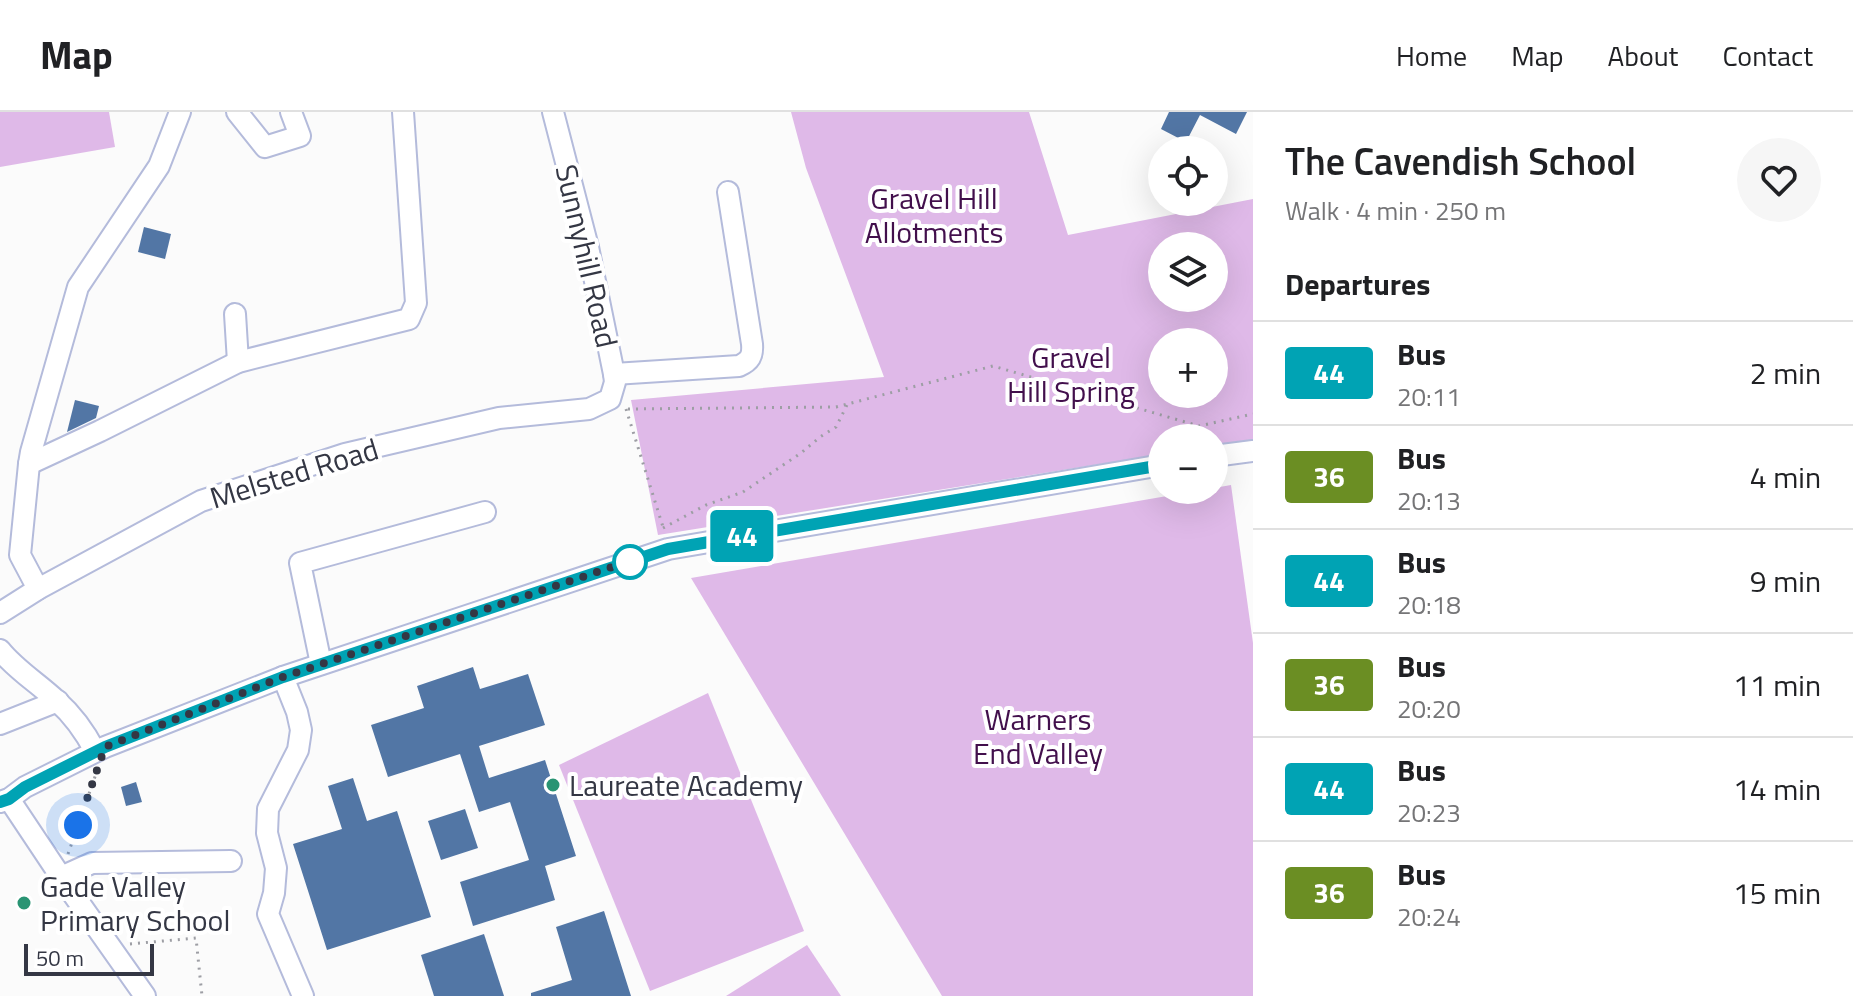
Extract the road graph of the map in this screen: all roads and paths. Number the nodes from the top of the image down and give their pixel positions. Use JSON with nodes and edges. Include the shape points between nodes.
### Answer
{"nodes":[{"id":1,"x":180,"y":112,"type":"edge"},
{"id":2,"x":237,"y":112,"type":"edge"},
{"id":3,"x":291,"y":112,"type":"edge"},
{"id":4,"x":403,"y":112,"type":"edge"},
{"id":5,"x":553,"y":112,"type":"edge"},
{"id":6,"x":728,"y":192,"type":"dead end"},
{"id":7,"x":235,"y":314,"type":"dead end"},
{"id":8,"x":238,"y":362,"type":"junction"},
{"id":9,"x":614,"y":374,"type":"junction"},
{"id":10,"x":848,"y":403,"type":"junction"},
{"id":11,"x":618,"y":404,"type":"junction"},
{"id":12,"x":1253,"y":414,"type":"edge"},
{"id":13,"x":1253,"y":451,"type":"edge"},
{"id":14,"x":1228,"y":454,"type":"edge"},
{"id":15,"x":29,"y":464,"type":"junction"},
{"id":16,"x":1148,"y":467,"type":"edge"},
{"id":17,"x":485,"y":512,"type":"dead end"},
{"id":18,"x":663,"y":528,"type":"junction"},
{"id":19,"x":668,"y":549,"type":"junction"},
{"id":20,"x":38,"y":589,"type":"junction"},
{"id":21,"x":0,"y":613,"type":"edge"},
{"id":22,"x":3,"y":659,"type":"edge"},
{"id":23,"x":321,"y":664,"type":"junction"},
{"id":24,"x":283,"y":677,"type":"junction"},
{"id":25,"x":58,"y":701,"type":"junction"},
{"id":26,"x":0,"y":724,"type":"edge"},
{"id":27,"x":100,"y":749,"type":"junction"},
{"id":28,"x":5,"y":800,"type":"edge"},
{"id":29,"x":231,"y":861,"type":"dead end"},
{"id":30,"x":61,"y":877,"type":"junction"},
{"id":31,"x":111,"y":946,"type":"junction"},
{"id":32,"x":138,"y":993,"type":"edge"},
{"id":33,"x":202,"y":996,"type":"edge"},
{"id":34,"x":303,"y":996,"type":"edge"}],
"edges":[{"from":1,"to":15,"type":"street","via":[[159,166],[78,287]]},
{"from":2,"to":3,"type":"street","via":[[265,147],[300,136]]},
{"from":4,"to":8,"type":"street","via":[[416,303],[409,319]]},
{"from":5,"to":9,"type":"street","name":"Sunnyhill Road"},
{"from":6,"to":9,"type":"street","via":[[753,354],[739,366]]},
{"from":7,"to":8,"type":"street"},
{"from":8,"to":15,"type":"street"},
{"from":9,"to":11,"type":"street","name":"Sunnyhill Road"},
{"from":10,"to":11,"type":"path"},
{"from":10,"to":12,"type":"path","via":[[993,366],[1199,426]]},
{"from":10,"to":18,"type":"path","via":[[836,427],[801,453],[743,492]]},
{"from":11,"to":18,"type":"path"},
{"from":11,"to":20,"type":"street","name":"Melsted Road","via":[[499,418],[345,454],[201,501]]},
{"from":13,"to":14,"type":"street"},
{"from":15,"to":20,"type":"street","via":[[20,555]]},
{"from":16,"to":19,"type":"street"},
{"from":17,"to":23,"type":"street","via":[[300,563]]},
{"from":18,"to":19,"type":"path"},
{"from":19,"to":23,"type":"street"},
{"from":20,"to":21,"type":"street","name":"Melsted Road"},
{"from":22,"to":25,"type":"street"},
{"from":23,"to":24,"type":"street"},
{"from":24,"to":27,"type":"street"},
{"from":24,"to":34,"type":"street","via":[[301,730],[298,750],[268,809],[267,833],[276,868],[268,914]]},
{"from":25,"to":26,"type":"street"},
{"from":25,"to":27,"type":"street"},
{"from":27,"to":28,"type":"street"},
{"from":27,"to":30,"type":"path"},
{"from":28,"to":30,"type":"street"},
{"from":29,"to":30,"type":"street","via":[[92,863]]},
{"from":30,"to":31,"type":"street"},
{"from":31,"to":32,"type":"street"},
{"from":31,"to":33,"type":"path","via":[[196,938]]}]}
